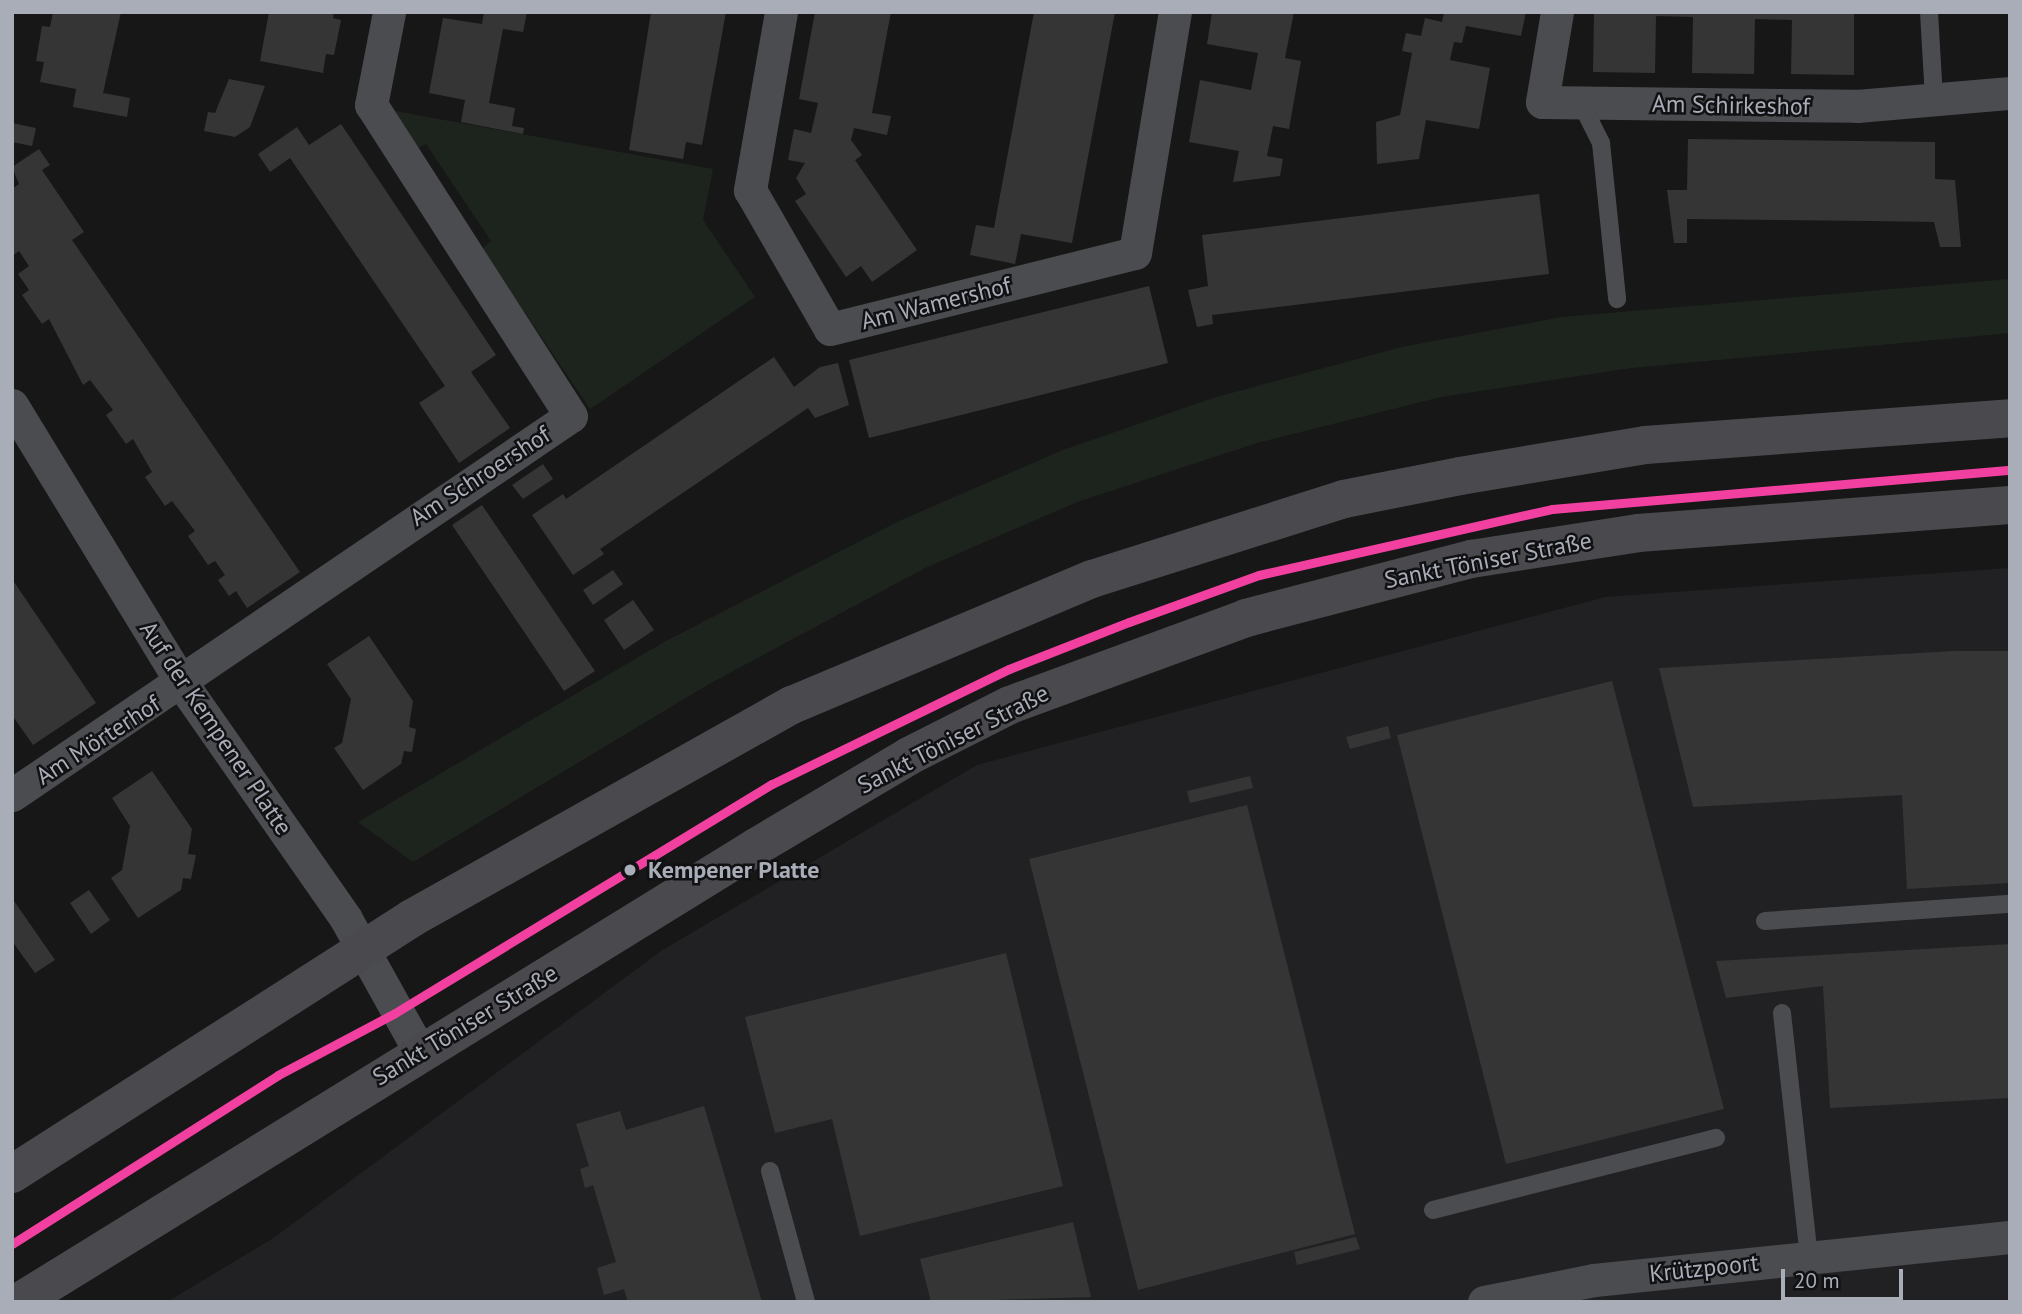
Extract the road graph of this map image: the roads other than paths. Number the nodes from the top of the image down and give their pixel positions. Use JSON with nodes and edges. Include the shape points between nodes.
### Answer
{"nodes":[{"id":1,"x":389,"y":12,"type":"edge"},
{"id":2,"x":781,"y":12,"type":"edge"},
{"id":3,"x":1175,"y":12,"type":"edge"},
{"id":4,"x":1557,"y":12,"type":"edge"},
{"id":5,"x":1930,"y":12,"type":"edge"},
{"id":6,"x":2010,"y":93,"type":"edge"},
{"id":7,"x":1934,"y":100,"type":"junction"},
{"id":8,"x":1581,"y":103,"type":"junction"},
{"id":9,"x":1616,"y":299,"type":"dead end"},
{"id":10,"x":12,"y":405,"type":"edge"},
{"id":11,"x":2010,"y":418,"type":"edge"},
{"id":12,"x":2010,"y":505,"type":"edge"},
{"id":13,"x":183,"y":685,"type":"junction"},
{"id":14,"x":12,"y":795,"type":"edge"},
{"id":15,"x":2010,"y":904,"type":"edge"},
{"id":16,"x":1765,"y":921,"type":"dead end"},
{"id":17,"x":361,"y":951,"type":"junction"},
{"id":18,"x":1782,"y":1013,"type":"dead end"},
{"id":19,"x":420,"y":1052,"type":"junction"},
{"id":20,"x":1716,"y":1138,"type":"dead end"},
{"id":21,"x":770,"y":1171,"type":"dead end"},
{"id":22,"x":12,"y":1174,"type":"edge"},
{"id":23,"x":1433,"y":1210,"type":"dead end"},
{"id":24,"x":2010,"y":1237,"type":"edge"},
{"id":25,"x":1809,"y":1257,"type":"junction"},
{"id":26,"x":19,"y":1302,"type":"edge"},
{"id":27,"x":806,"y":1302,"type":"edge"},
{"id":28,"x":1484,"y":1302,"type":"edge"}],
"edges":[{"from":1,"to":13,"type":"street","name":"Am Schroershof","via":[[371,105],[571,416],[397,531]]},
{"from":2,"to":3,"type":"street","name":"Am Wamershof","via":[[750,190],[830,329],[1135,253]]},
{"from":4,"to":8,"type":"street","name":"Am Schirkeshof","via":[[1542,102]]},
{"from":5,"to":7,"type":"lane"},
{"from":6,"to":7,"type":"street","name":"Am Schirkeshof"},
{"from":7,"to":8,"type":"street","name":"Am Schirkeshof","via":[[1857,106]]},
{"from":8,"to":9,"type":"lane","via":[[1601,143]]},
{"from":10,"to":13,"type":"street","name":"Auf der Kempener Platte"},
{"from":11,"to":17,"type":"main road","via":[[1645,445],[1344,499],[1224,534],[1080,584],[792,705]]},
{"from":12,"to":19,"type":"main road","name":"Sankt Töniser Straße","via":[[1638,533],[1471,559],[1246,618],[1010,705],[909,756]]},
{"from":13,"to":14,"type":"street","name":"Am Mörterhof"},
{"from":13,"to":17,"type":"street","name":"Auf der Kempener Platte"},
{"from":15,"to":16,"type":"lane"},
{"from":17,"to":19,"type":"street","name":"Auf der Kempener Platte"},
{"from":17,"to":22,"type":"main road"},
{"from":18,"to":25,"type":"lane"},
{"from":19,"to":26,"type":"main road","name":"Sankt Töniser Straße"},
{"from":20,"to":23,"type":"lane"},
{"from":21,"to":27,"type":"lane"},
{"from":24,"to":25,"type":"street","name":"Krützpoort"},
{"from":25,"to":28,"type":"street","name":"Krützpoort","via":[[1594,1280]]}]}
